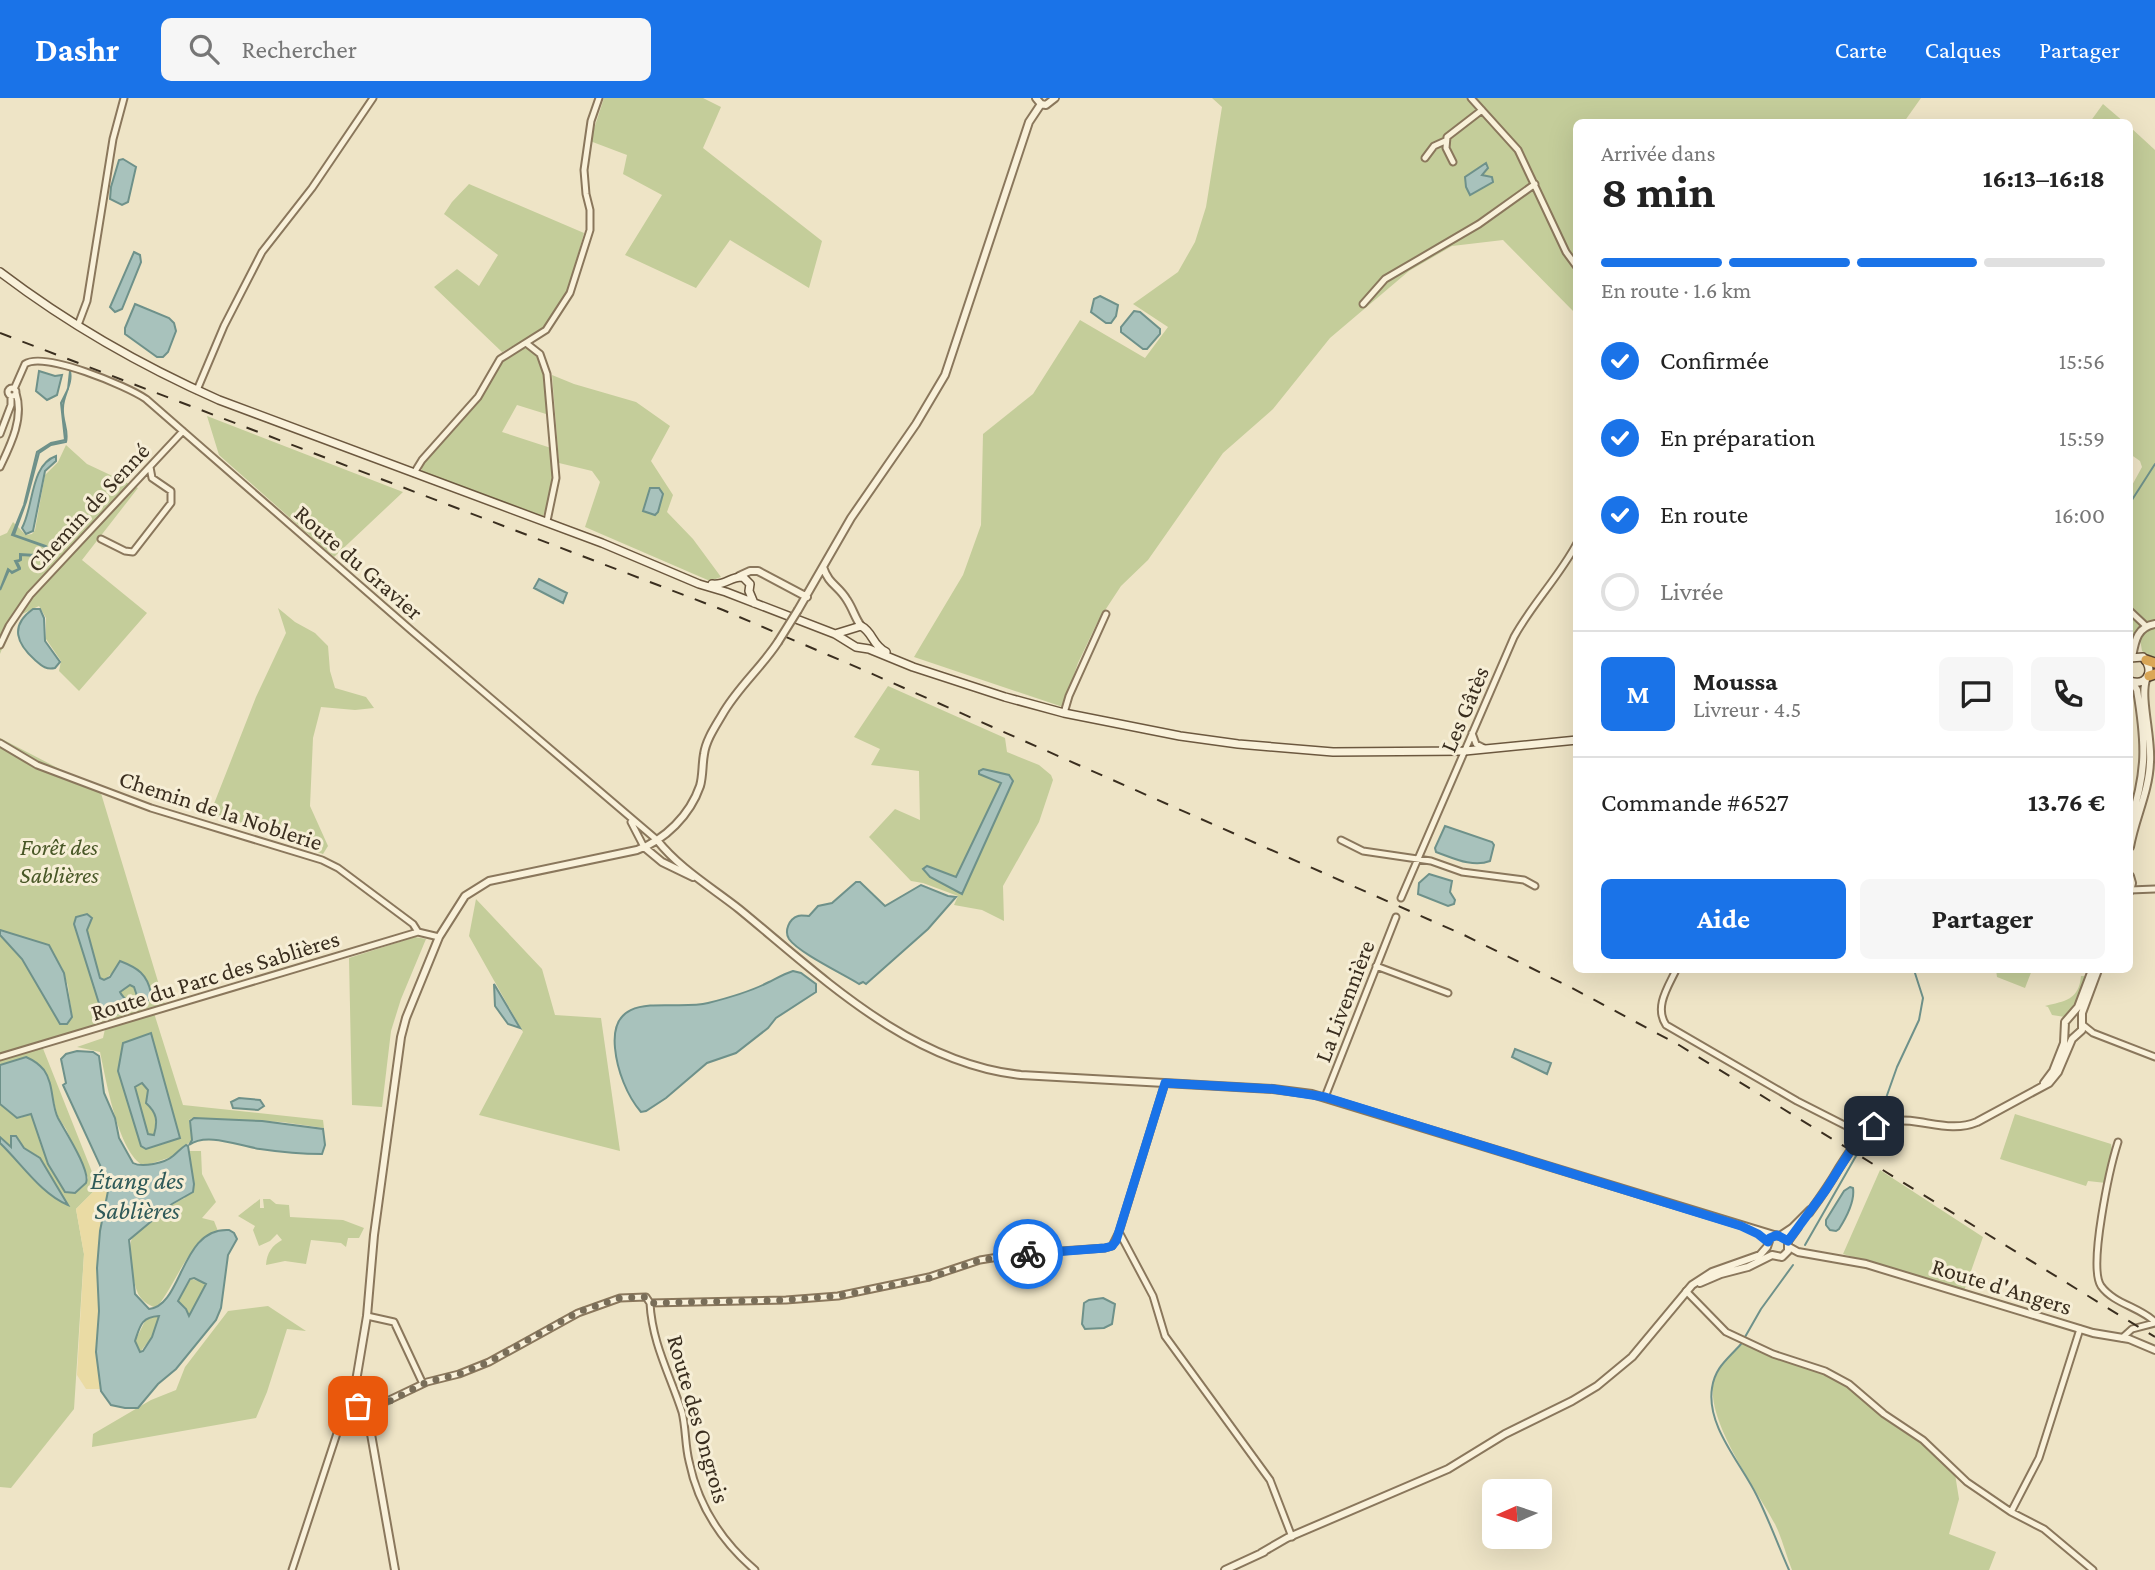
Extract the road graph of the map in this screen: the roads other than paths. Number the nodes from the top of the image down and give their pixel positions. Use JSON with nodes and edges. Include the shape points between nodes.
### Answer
{"nodes":[{"id":1,"x":124,"y":98,"type":"edge"},
{"id":2,"x":373,"y":98,"type":"edge"},
{"id":3,"x":598,"y":98,"type":"edge"},
{"id":4,"x":1055,"y":98,"type":"edge"},
{"id":5,"x":1471,"y":98,"type":"edge"},
{"id":6,"x":1038,"y":101,"type":"edge"},
{"id":7,"x":1482,"y":110,"type":"junction"},
{"id":8,"x":1445,"y":141,"type":"junction"},
{"id":9,"x":1425,"y":158,"type":"dead end"},
{"id":10,"x":1453,"y":162,"type":"dead end"},
{"id":11,"x":1535,"y":184,"type":"junction"},
{"id":12,"x":1573,"y":262,"type":"edge"},
{"id":13,"x":0,"y":272,"type":"edge"},
{"id":14,"x":1363,"y":304,"type":"dead end"},
{"id":15,"x":78,"y":325,"type":"junction"},
{"id":16,"x":526,"y":343,"type":"junction"},
{"id":17,"x":197,"y":390,"type":"junction"},
{"id":18,"x":0,"y":392,"type":"edge"},
{"id":19,"x":12,"y":393,"type":"junction"},
{"id":20,"x":183,"y":431,"type":"junction"},
{"id":21,"x":0,"y":434,"type":"edge"},
{"id":22,"x":0,"y":467,"type":"edge"},
{"id":23,"x":150,"y":467,"type":"junction"},
{"id":24,"x":414,"y":473,"type":"junction"},
{"id":25,"x":547,"y":521,"type":"junction"},
{"id":26,"x":100,"y":539,"type":"dead end"},
{"id":27,"x":1573,"y":550,"type":"edge"},
{"id":28,"x":652,"y":563,"type":"junction"},
{"id":29,"x":823,"y":567,"type":"junction"},
{"id":30,"x":761,"y":574,"type":"junction"},
{"id":31,"x":739,"y":576,"type":"junction"},
{"id":32,"x":827,"y":580,"type":"junction"},
{"id":33,"x":730,"y":581,"type":"junction"},
{"id":34,"x":813,"y":587,"type":"junction"},
{"id":35,"x":750,"y":588,"type":"junction"},
{"id":36,"x":735,"y":596,"type":"junction"},
{"id":37,"x":807,"y":597,"type":"junction"},
{"id":38,"x":754,"y":603,"type":"junction"},
{"id":39,"x":1106,"y":614,"type":"dead end"},
{"id":40,"x":2133,"y":614,"type":"edge"},
{"id":41,"x":855,"y":618,"type":"junction"},
{"id":42,"x":2155,"y":624,"type":"edge"},
{"id":43,"x":861,"y":626,"type":"junction"},
{"id":44,"x":2146,"y":626,"type":"junction"},
{"id":45,"x":851,"y":630,"type":"junction"},
{"id":46,"x":835,"y":634,"type":"junction"},
{"id":47,"x":870,"y":636,"type":"junction"},
{"id":48,"x":2136,"y":640,"type":"junction"},
{"id":49,"x":850,"y":643,"type":"junction"},
{"id":50,"x":0,"y":645,"type":"edge"},
{"id":51,"x":863,"y":647,"type":"junction"},
{"id":52,"x":2133,"y":651,"type":"edge"},
{"id":53,"x":2148,"y":660,"type":"edge"},
{"id":54,"x":930,"y":672,"type":"junction"},
{"id":55,"x":2150,"y":676,"type":"edge"},
{"id":56,"x":2133,"y":682,"type":"edge"},
{"id":57,"x":2133,"y":685,"type":"edge"},
{"id":58,"x":1064,"y":713,"type":"junction"},
{"id":59,"x":1472,"y":733,"type":"junction"},
{"id":60,"x":1573,"y":740,"type":"edge"},
{"id":61,"x":0,"y":743,"type":"edge"},
{"id":62,"x":1486,"y":749,"type":"junction"},
{"id":63,"x":1465,"y":751,"type":"junction"},
{"id":64,"x":2133,"y":813,"type":"edge"},
{"id":65,"x":629,"y":819,"type":"junction"},
{"id":66,"x":2133,"y":836,"type":"edge"},
{"id":67,"x":657,"y":840,"type":"junction"},
{"id":68,"x":1341,"y":840,"type":"dead end"},
{"id":69,"x":646,"y":846,"type":"junction"},
{"id":70,"x":1417,"y":860,"type":"junction"},
{"id":71,"x":700,"y":880,"type":"junction"},
{"id":72,"x":2133,"y":880,"type":"edge"},
{"id":73,"x":1535,"y":886,"type":"dead end"},
{"id":74,"x":2143,"y":888,"type":"junction"},
{"id":75,"x":2155,"y":888,"type":"edge"},
{"id":76,"x":2133,"y":890,"type":"edge"},
{"id":77,"x":1401,"y":898,"type":"dead end"},
{"id":78,"x":1396,"y":917,"type":"dead end"},
{"id":79,"x":418,"y":932,"type":"junction"},
{"id":80,"x":439,"y":937,"type":"junction"},
{"id":81,"x":1376,"y":966,"type":"junction"},
{"id":82,"x":1675,"y":973,"type":"edge"},
{"id":83,"x":2091,"y":973,"type":"edge"},
{"id":84,"x":2097,"y":973,"type":"edge"},
{"id":85,"x":1447,"y":993,"type":"dead end"},
{"id":86,"x":2072,"y":1016,"type":"junction"},
{"id":87,"x":2082,"y":1023,"type":"junction"},
{"id":88,"x":2065,"y":1030,"type":"junction"},
{"id":89,"x":2093,"y":1033,"type":"junction"},
{"id":90,"x":2078,"y":1034,"type":"junction"},
{"id":91,"x":0,"y":1057,"type":"edge"},
{"id":92,"x":2155,"y":1057,"type":"edge"},
{"id":93,"x":1165,"y":1083,"type":"junction"},
{"id":94,"x":2040,"y":1087,"type":"junction"},
{"id":95,"x":1325,"y":1097,"type":"junction"},
{"id":96,"x":1860,"y":1136,"type":"junction"},
{"id":97,"x":2118,"y":1142,"type":"dead end"},
{"id":98,"x":1811,"y":1210,"type":"junction"},
{"id":99,"x":1741,"y":1226,"type":"junction"},
{"id":100,"x":1119,"y":1232,"type":"junction"},
{"id":101,"x":1777,"y":1235,"type":"junction"},
{"id":102,"x":1788,"y":1244,"type":"junction"},
{"id":103,"x":1768,"y":1245,"type":"junction"},
{"id":104,"x":1112,"y":1246,"type":"junction"},
{"id":105,"x":1126,"y":1248,"type":"junction"},
{"id":106,"x":1772,"y":1255,"type":"junction"},
{"id":107,"x":1786,"y":1255,"type":"junction"},
{"id":108,"x":1838,"y":1258,"type":"junction"},
{"id":109,"x":1686,"y":1291,"type":"junction"},
{"id":110,"x":650,"y":1303,"type":"junction"},
{"id":111,"x":367,"y":1317,"type":"junction"},
{"id":112,"x":2155,"y":1322,"type":"edge"},
{"id":113,"x":2080,"y":1329,"type":"junction"},
{"id":114,"x":2122,"y":1338,"type":"junction"},
{"id":115,"x":2155,"y":1350,"type":"edge"},
{"id":116,"x":423,"y":1384,"type":"junction"},
{"id":117,"x":353,"y":1399,"type":"junction"},
{"id":118,"x":364,"y":1412,"type":"junction"},
{"id":119,"x":2012,"y":1512,"type":"junction"},
{"id":120,"x":1292,"y":1537,"type":"junction"},
{"id":121,"x":292,"y":1570,"type":"edge"},
{"id":122,"x":395,"y":1570,"type":"edge"},
{"id":123,"x":755,"y":1570,"type":"edge"},
{"id":124,"x":1225,"y":1570,"type":"edge"},
{"id":125,"x":2093,"y":1570,"type":"edge"}],
"edges":[{"from":1,"to":15,"type":"street","via":[[87,301]]},
{"from":2,"to":17,"type":"street","via":[[262,252]]},
{"from":3,"to":16,"type":"street","via":[[585,162],[591,220],[582,258],[570,293],[547,330]]},
{"from":4,"to":6,"type":"street","via":[[1049,104]]},
{"from":5,"to":7,"type":"street"},
{"from":6,"to":29,"type":"street","via":[[953,359]]},
{"from":7,"to":8,"type":"street"},
{"from":7,"to":11,"type":"street","via":[[1518,150]]},
{"from":8,"to":9,"type":"street"},
{"from":8,"to":10,"type":"street"},
{"from":11,"to":12,"type":"street"},
{"from":11,"to":14,"type":"street","via":[[1479,224],[1385,279]]},
{"from":13,"to":15,"type":"main road"},
{"from":15,"to":17,"type":"main road"},
{"from":16,"to":24,"type":"street","via":[[500,359],[478,397]]},
{"from":16,"to":25,"type":"street","via":[[540,354],[547,374],[556,478]]},
{"from":17,"to":24,"type":"main road"},
{"from":18,"to":19,"type":"street"},
{"from":19,"to":20,"type":"street","name":"Route du Gravier","via":[[29,361],[62,365],[136,392]]},
{"from":19,"to":21,"type":"street"},
{"from":19,"to":22,"type":"street","via":[[19,411]]},
{"from":20,"to":23,"type":"street","name":"Chemin de Senné"},
{"from":20,"to":65,"type":"street","name":"Route du Gravier"},
{"from":23,"to":26,"type":"street","via":[[152,478],[171,491],[171,503],[136,551],[130,553]]},
{"from":23,"to":50,"type":"street","name":"Chemin de Senné","via":[[30,595]]},
{"from":24,"to":25,"type":"main road"},
{"from":25,"to":28,"type":"main road"},
{"from":27,"to":59,"type":"street","name":"Les Gâtès","via":[[1522,623]]},
{"from":28,"to":33,"type":"main road","via":[[712,584]]},
{"from":28,"to":36,"type":"main road"},
{"from":29,"to":32,"type":"street"},
{"from":29,"to":34,"type":"street"},
{"from":30,"to":31,"type":"street","via":[[750,571]]},
{"from":30,"to":35,"type":"street"},
{"from":30,"to":37,"type":"street"},
{"from":31,"to":33,"type":"main road"},
{"from":31,"to":35,"type":"main road","via":[[746,578]]},
{"from":32,"to":34,"type":"street"},
{"from":32,"to":41,"type":"street","via":[[846,598]]},
{"from":33,"to":36,"type":"main road"},
{"from":34,"to":37,"type":"street"},
{"from":35,"to":36,"type":"main road","via":[[745,596]]},
{"from":35,"to":38,"type":"main road"},
{"from":36,"to":38,"type":"main road"},
{"from":37,"to":67,"type":"street","bridge":true,"via":[[723,712],[706,746],[697,794],[680,820]]},
{"from":38,"to":46,"type":"main road"},
{"from":39,"to":58,"type":"street"},
{"from":40,"to":44,"type":"street"},
{"from":41,"to":43,"type":"street"},
{"from":41,"to":45,"type":"street"},
{"from":42,"to":44,"type":"street"},
{"from":43,"to":45,"type":"main road"},
{"from":43,"to":47,"type":"main road"},
{"from":44,"to":48,"type":"street"},
{"from":45,"to":46,"type":"main road"},
{"from":45,"to":49,"type":"main road"},
{"from":46,"to":49,"type":"main road"},
{"from":47,"to":51,"type":"main road"},
{"from":47,"to":54,"type":"main road","via":[[880,649]]},
{"from":48,"to":52,"type":"street"},
{"from":48,"to":53,"type":"street"},
{"from":49,"to":51,"type":"main road"},
{"from":51,"to":54,"type":"main road"},
{"from":53,"to":55,"type":"main road"},
{"from":54,"to":58,"type":"main road"},
{"from":55,"to":56,"type":"main road"},
{"from":55,"to":66,"type":"street","via":[[2143,690],[2150,774]]},
{"from":57,"to":64,"type":"street","via":[[2145,752]]},
{"from":58,"to":63,"type":"main road","via":[[1180,737],[1294,750]]},
{"from":59,"to":62,"type":"street","via":[[1476,744]]},
{"from":59,"to":63,"type":"street","name":"Les Gâtès"},
{"from":60,"to":62,"type":"main road"},
{"from":61,"to":79,"type":"street","name":"Chemin de la Noblerie","via":[[37,765],[151,808],[322,860]]},
{"from":62,"to":63,"type":"main road"},
{"from":63,"to":70,"type":"street","name":"Les Gâtès"},
{"from":65,"to":67,"type":"street","name":"Route du Gravier"},
{"from":65,"to":69,"type":"street"},
{"from":67,"to":69,"type":"street"},
{"from":67,"to":71,"type":"street"},
{"from":68,"to":70,"type":"street","via":[[1363,851]]},
{"from":69,"to":71,"type":"street","via":[[662,862]]},
{"from":69,"to":80,"type":"street","via":[[489,881],[465,896]]},
{"from":70,"to":73,"type":"street"},
{"from":70,"to":77,"type":"street","name":"Les Gâtès"},
{"from":71,"to":93,"type":"street","via":[[857,1004],[954,1059],[1006,1073]]},
{"from":72,"to":74,"type":"street"},
{"from":74,"to":75,"type":"street"},
{"from":74,"to":76,"type":"street"},
{"from":78,"to":81,"type":"street","name":"La Livennière"},
{"from":79,"to":80,"type":"street"},
{"from":79,"to":91,"type":"street","name":"Route du Parc des Sablières"},
{"from":80,"to":111,"type":"street","via":[[405,1018],[374,1234]]},
{"from":81,"to":85,"type":"street"},
{"from":81,"to":95,"type":"street","name":"La Livennière"},
{"from":82,"to":96,"type":"street","via":[[1661,1009],[1669,1027]]},
{"from":83,"to":86,"type":"street"},
{"from":84,"to":87,"type":"street"},
{"from":86,"to":87,"type":"street"},
{"from":86,"to":88,"type":"street","via":[[2064,1022]]},
{"from":87,"to":89,"type":"street"},
{"from":87,"to":90,"type":"street"},
{"from":88,"to":90,"type":"street"},
{"from":88,"to":94,"type":"street","via":[[2055,1065]]},
{"from":89,"to":90,"type":"street"},
{"from":89,"to":92,"type":"street"},
{"from":90,"to":94,"type":"street","via":[[2055,1077]]},
{"from":93,"to":95,"type":"street"},
{"from":93,"to":100,"type":"street"},
{"from":94,"to":96,"type":"street","via":[[1972,1125],[1899,1120],[1874,1126]]},
{"from":95,"to":99,"type":"street"},
{"from":96,"to":98,"type":"street"},
{"from":97,"to":112,"type":"street","via":[[2103,1210],[2097,1276],[2107,1292]]},
{"from":98,"to":101,"type":"street"},
{"from":98,"to":102,"type":"street"},
{"from":99,"to":101,"type":"street"},
{"from":99,"to":103,"type":"street"},
{"from":100,"to":104,"type":"street"},
{"from":100,"to":105,"type":"street"},
{"from":101,"to":102,"type":"street"},
{"from":101,"to":103,"type":"street"},
{"from":102,"to":107,"type":"street"},
{"from":102,"to":108,"type":"street","name":"Route d'Angers","via":[[1798,1252]]},
{"from":103,"to":106,"type":"street"},
{"from":103,"to":109,"type":"street","via":[[1763,1253],[1704,1276]]},
{"from":104,"to":105,"type":"street"},
{"from":104,"to":110,"type":"street","via":[[980,1260],[929,1278],[838,1296]]},
{"from":105,"to":120,"type":"street","via":[[1153,1296],[1165,1336],[1270,1480]]},
{"from":106,"to":107,"type":"street"},
{"from":106,"to":109,"type":"street"},
{"from":107,"to":108,"type":"street","name":"Route d'Angers"},
{"from":108,"to":113,"type":"street","name":"Route d'Angers"},
{"from":109,"to":119,"type":"street","via":[[1726,1332],[1849,1384],[1923,1440],[1966,1482]]},
{"from":109,"to":120,"type":"street","via":[[1632,1357],[1597,1386],[1442,1472]]},
{"from":110,"to":116,"type":"street","via":[[646,1297],[604,1303],[553,1325],[489,1362]]},
{"from":110,"to":123,"type":"street","name":"Route des Ongrois","via":[[664,1369],[683,1416],[699,1493],[713,1524]]},
{"from":111,"to":116,"type":"street","via":[[394,1322]]},
{"from":111,"to":117,"type":"street"},
{"from":112,"to":114,"type":"street","via":[[2132,1329]]},
{"from":113,"to":114,"type":"street","name":"Route d'Angers"},
{"from":113,"to":119,"type":"street","via":[[2039,1458]]},
{"from":114,"to":115,"type":"street","name":"Route d'Angers"},
{"from":116,"to":118,"type":"street"},
{"from":117,"to":118,"type":"street"},
{"from":117,"to":121,"type":"street","via":[[344,1412]]},
{"from":118,"to":122,"type":"street"},
{"from":119,"to":125,"type":"street","via":[[2044,1529]]},
{"from":120,"to":124,"type":"street"}]}
